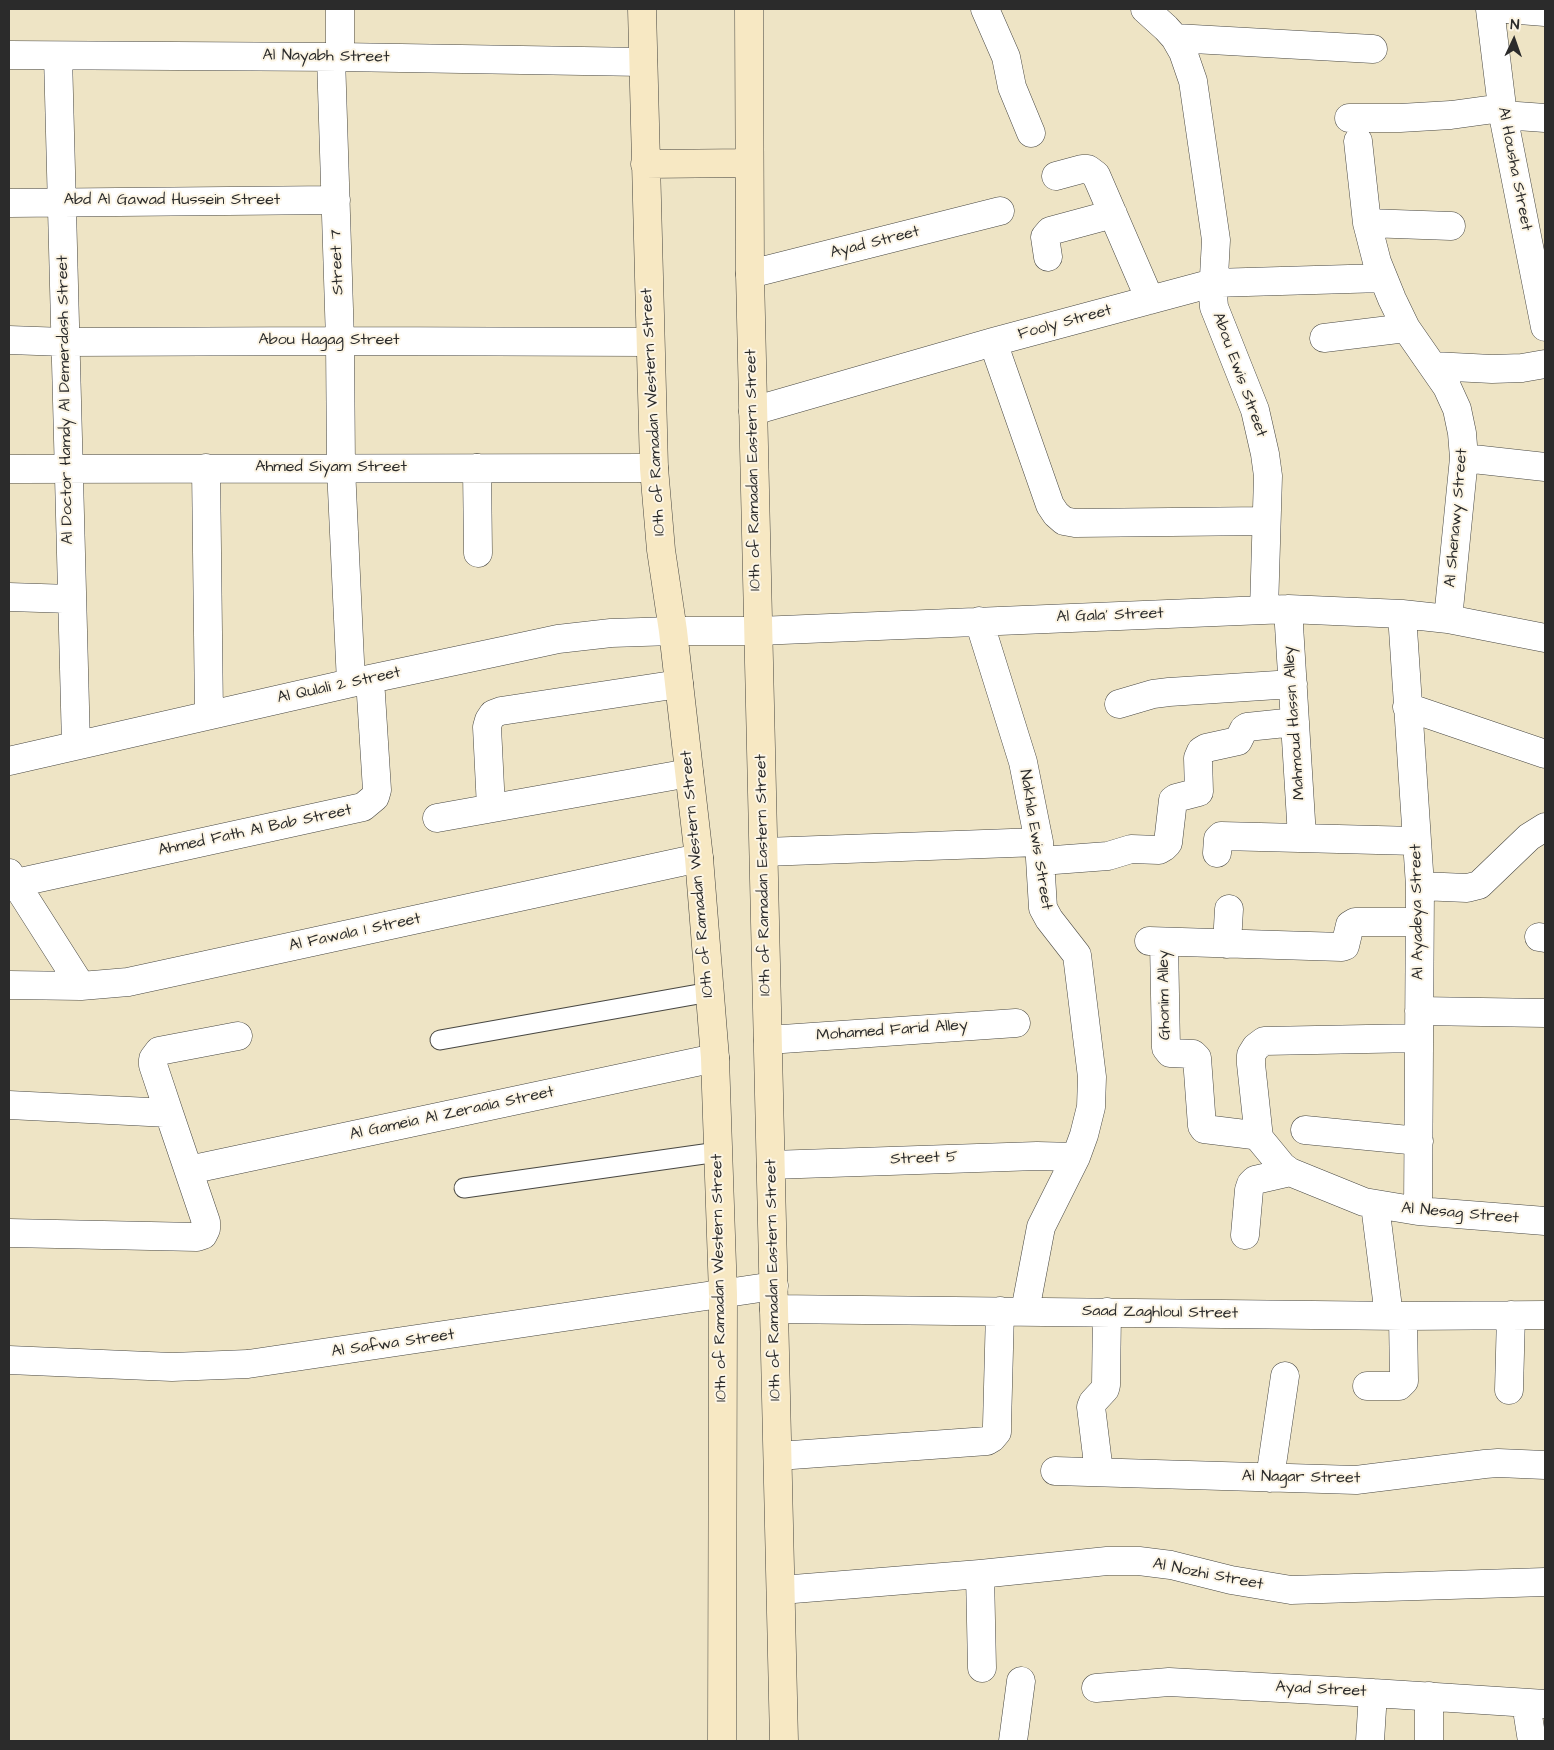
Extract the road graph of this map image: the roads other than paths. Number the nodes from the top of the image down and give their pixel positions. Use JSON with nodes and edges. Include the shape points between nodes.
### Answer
{"nodes":[{"id":1,"x":340,"y":9,"type":"edge"},
{"id":2,"x":642,"y":9,"type":"edge"},
{"id":3,"x":749,"y":9,"type":"edge"},
{"id":4,"x":985,"y":9,"type":"edge"},
{"id":5,"x":1145,"y":9,"type":"edge"},
{"id":6,"x":1490,"y":9,"type":"edge"},
{"id":7,"x":1506,"y":9,"type":"edge"},
{"id":8,"x":1545,"y":12,"type":"edge"},
{"id":9,"x":1175,"y":38,"type":"junction"},
{"id":10,"x":1373,"y":49,"type":"dead end"},
{"id":11,"x":9,"y":55,"type":"edge"},
{"id":12,"x":58,"y":56,"type":"junction"},
{"id":13,"x":336,"y":57,"type":"junction"},
{"id":14,"x":643,"y":62,"type":"junction"},
{"id":15,"x":1503,"y":111,"type":"junction"},
{"id":16,"x":1545,"y":118,"type":"edge"},
{"id":17,"x":1032,"y":133,"type":"dead end"},
{"id":18,"x":749,"y":163,"type":"junction"},
{"id":19,"x":645,"y":164,"type":"junction"},
{"id":20,"x":1056,"y":176,"type":"dead end"},
{"id":21,"x":336,"y":200,"type":"junction"},
{"id":22,"x":61,"y":202,"type":"junction"},
{"id":23,"x":9,"y":203,"type":"edge"},
{"id":24,"x":1000,"y":211,"type":"dead end"},
{"id":25,"x":1113,"y":214,"type":"junction"},
{"id":26,"x":1367,"y":223,"type":"junction"},
{"id":27,"x":1451,"y":226,"type":"dead end"},
{"id":28,"x":1048,"y":257,"type":"dead end"},
{"id":29,"x":750,"y":274,"type":"junction"},
{"id":30,"x":1383,"y":278,"type":"junction"},
{"id":31,"x":1213,"y":283,"type":"junction"},
{"id":32,"x":1150,"y":300,"type":"junction"},
{"id":33,"x":1545,"y":327,"type":"edge"},
{"id":34,"x":1406,"y":328,"type":"junction"},
{"id":35,"x":1324,"y":338,"type":"dead end"},
{"id":36,"x":9,"y":340,"type":"edge"},
{"id":37,"x":340,"y":341,"type":"junction"},
{"id":38,"x":65,"y":342,"type":"junction"},
{"id":39,"x":649,"y":342,"type":"junction"},
{"id":40,"x":993,"y":342,"type":"junction"},
{"id":41,"x":1545,"y":364,"type":"edge"},
{"id":42,"x":1433,"y":366,"type":"junction"},
{"id":43,"x":753,"y":411,"type":"junction"},
{"id":44,"x":1464,"y":458,"type":"junction"},
{"id":45,"x":1545,"y":467,"type":"edge"},
{"id":46,"x":69,"y":468,"type":"junction"},
{"id":47,"x":206,"y":468,"type":"junction"},
{"id":48,"x":341,"y":468,"type":"junction"},
{"id":49,"x":477,"y":468,"type":"junction"},
{"id":50,"x":654,"y":468,"type":"junction"},
{"id":51,"x":9,"y":469,"type":"edge"},
{"id":52,"x":1266,"y":521,"type":"junction"},
{"id":53,"x":478,"y":553,"type":"dead end"},
{"id":54,"x":9,"y":597,"type":"edge"},
{"id":55,"x":71,"y":599,"type":"junction"},
{"id":56,"x":1276,"y":609,"type":"junction"},
{"id":57,"x":1402,"y":614,"type":"junction"},
{"id":58,"x":1448,"y":619,"type":"junction"},
{"id":59,"x":979,"y":621,"type":"junction"},
{"id":60,"x":673,"y":631,"type":"junction"},
{"id":61,"x":758,"y":631,"type":"junction"},
{"id":62,"x":1545,"y":638,"type":"edge"},
{"id":63,"x":361,"y":681,"type":"junction"},
{"id":64,"x":679,"y":684,"type":"junction"},
{"id":65,"x":1293,"y":684,"type":"junction"},
{"id":66,"x":1118,"y":704,"type":"dead end"},
{"id":67,"x":1407,"y":707,"type":"junction"},
{"id":68,"x":209,"y":714,"type":"junction"},
{"id":69,"x":1295,"y":722,"type":"junction"},
{"id":70,"x":76,"y":745,"type":"junction"},
{"id":71,"x":1545,"y":754,"type":"edge"},
{"id":72,"x":9,"y":761,"type":"edge"},
{"id":73,"x":689,"y":773,"type":"junction"},
{"id":74,"x":491,"y":808,"type":"junction"},
{"id":75,"x":437,"y":818,"type":"dead end"},
{"id":76,"x":1545,"y":827,"type":"edge"},
{"id":77,"x":1302,"y":837,"type":"junction"},
{"id":78,"x":1416,"y":841,"type":"junction"},
{"id":79,"x":764,"y":852,"type":"junction"},
{"id":80,"x":1040,"y":852,"type":"junction"},
{"id":81,"x":1217,"y":853,"type":"dead end"},
{"id":82,"x":699,"y":858,"type":"junction"},
{"id":83,"x":12,"y":878,"type":"edge"},
{"id":84,"x":1420,"y":886,"type":"junction"},
{"id":85,"x":1229,"y":908,"type":"dead end"},
{"id":86,"x":1420,"y":922,"type":"junction"},
{"id":87,"x":1227,"y":944,"type":"junction"},
{"id":88,"x":9,"y":984,"type":"edge"},
{"id":89,"x":81,"y":986,"type":"junction"},
{"id":90,"x":710,"y":992,"type":"junction"},
{"id":91,"x":1419,"y":1011,"type":"junction"},
{"id":92,"x":1545,"y":1014,"type":"edge"},
{"id":93,"x":1016,"y":1023,"type":"dead end"},
{"id":94,"x":238,"y":1036,"type":"dead end"},
{"id":95,"x":1419,"y":1038,"type":"junction"},
{"id":96,"x":440,"y":1040,"type":"dead end"},
{"id":97,"x":768,"y":1040,"type":"junction"},
{"id":98,"x":715,"y":1058,"type":"junction"},
{"id":99,"x":9,"y":1104,"type":"edge"},
{"id":100,"x":169,"y":1113,"type":"junction"},
{"id":101,"x":1305,"y":1130,"type":"dead end"},
{"id":102,"x":1259,"y":1138,"type":"junction"},
{"id":103,"x":1419,"y":1141,"type":"junction"},
{"id":104,"x":718,"y":1152,"type":"junction"},
{"id":105,"x":1076,"y":1157,"type":"junction"},
{"id":106,"x":771,"y":1165,"type":"junction"},
{"id":107,"x":189,"y":1170,"type":"junction"},
{"id":108,"x":1290,"y":1172,"type":"junction"},
{"id":109,"x":464,"y":1188,"type":"dead end"},
{"id":110,"x":1375,"y":1205,"type":"junction"},
{"id":111,"x":1418,"y":1211,"type":"junction"},
{"id":112,"x":1545,"y":1221,"type":"edge"},
{"id":113,"x":9,"y":1233,"type":"edge"},
{"id":114,"x":1245,"y":1235,"type":"dead end"},
{"id":115,"x":723,"y":1295,"type":"junction"},
{"id":116,"x":774,"y":1297,"type":"junction"},
{"id":117,"x":1013,"y":1311,"type":"junction"},
{"id":118,"x":1107,"y":1312,"type":"junction"},
{"id":119,"x":1511,"y":1315,"type":"junction"},
{"id":120,"x":1545,"y":1315,"type":"edge"},
{"id":121,"x":1396,"y":1316,"type":"junction"},
{"id":122,"x":9,"y":1360,"type":"edge"},
{"id":123,"x":1285,"y":1376,"type":"dead end"},
{"id":124,"x":1367,"y":1386,"type":"dead end"},
{"id":125,"x":1508,"y":1390,"type":"dead end"},
{"id":126,"x":778,"y":1456,"type":"junction"},
{"id":127,"x":1545,"y":1465,"type":"edge"},
{"id":128,"x":1055,"y":1471,"type":"dead end"},
{"id":129,"x":1099,"y":1472,"type":"junction"},
{"id":130,"x":1270,"y":1478,"type":"junction"},
{"id":131,"x":980,"y":1574,"type":"junction"},
{"id":132,"x":1545,"y":1582,"type":"edge"},
{"id":133,"x":781,"y":1590,"type":"junction"},
{"id":134,"x":982,"y":1668,"type":"dead end"},
{"id":135,"x":1021,"y":1681,"type":"dead end"},
{"id":136,"x":1096,"y":1688,"type":"dead end"},
{"id":137,"x":1373,"y":1692,"type":"junction"},
{"id":138,"x":1429,"y":1696,"type":"junction"},
{"id":139,"x":1536,"y":1704,"type":"edge"},
{"id":140,"x":722,"y":1741,"type":"edge"},
{"id":141,"x":784,"y":1741,"type":"edge"},
{"id":142,"x":1013,"y":1741,"type":"edge"},
{"id":143,"x":1370,"y":1741,"type":"edge"},
{"id":144,"x":1429,"y":1741,"type":"edge"},
{"id":145,"x":1532,"y":1741,"type":"edge"}],
"edges":[{"from":1,"to":13,"type":"street","name":"Street 7"},
{"from":2,"to":14,"type":"street","name":"10th of Ramadan Western Street"},
{"from":3,"to":18,"type":"street","name":"10th of Ramadan Eastern Street"},
{"from":4,"to":17,"type":"street","via":[[1006,57],[1012,87]]},
{"from":5,"to":9,"type":"street","name":"Abou Ewis Street"},
{"from":6,"to":15,"type":"street","name":"Al Housha Street"},
{"from":7,"to":8,"type":"street"},
{"from":9,"to":10,"type":"street"},
{"from":9,"to":31,"type":"street","name":"Abou Ewis Street","via":[[1184,52],[1192,81],[1216,240]]},
{"from":11,"to":12,"type":"street","name":"Al Nayabh Street"},
{"from":12,"to":13,"type":"street","name":"Al Nayabh Street"},
{"from":12,"to":22,"type":"street","name":"Al Doctor Hamdy Al Demerdash Street"},
{"from":13,"to":14,"type":"street","name":"Al Nayabh Street"},
{"from":13,"to":21,"type":"street","name":"Street 7"},
{"from":14,"to":19,"type":"street","name":"10th of Ramadan Western Street"},
{"from":15,"to":16,"type":"street"},
{"from":15,"to":26,"type":"street","name":"Al Shenawy Street","via":[[1400,118],[1353,129]]},
{"from":15,"to":33,"type":"street","name":"Al Housha Street"},
{"from":18,"to":19,"type":"street"},
{"from":18,"to":29,"type":"street","name":"10th of Ramadan Eastern Street"},
{"from":19,"to":39,"type":"street","name":"10th of Ramadan Western Street"},
{"from":20,"to":25,"type":"street","via":[[1082,169],[1092,171]]},
{"from":21,"to":22,"type":"street","name":"Abd Al Gawad Hussein Street"},
{"from":21,"to":37,"type":"street","name":"Street 7"},
{"from":22,"to":23,"type":"street","name":"Abd Al Gawad Hussein Street"},
{"from":22,"to":38,"type":"street","name":"Al Doctor Hamdy Al Demerdash Street"},
{"from":24,"to":29,"type":"street","name":"Ayad Street"},
{"from":25,"to":28,"type":"street","via":[[1050,231],[1045,238]]},
{"from":25,"to":32,"type":"street"},
{"from":26,"to":27,"type":"street"},
{"from":26,"to":30,"type":"street","name":"Al Shenawy Street"},
{"from":29,"to":43,"type":"street","name":"10th of Ramadan Eastern Street"},
{"from":30,"to":31,"type":"street","name":"Fooly Street"},
{"from":30,"to":34,"type":"street","name":"Al Shenawy Street"},
{"from":31,"to":32,"type":"street","name":"Fooly Street"},
{"from":31,"to":52,"type":"street","name":"Abou Ewis Street","via":[[1214,307],[1261,432],[1268,476]]},
{"from":32,"to":40,"type":"street","name":"Fooly Street"},
{"from":34,"to":35,"type":"street"},
{"from":34,"to":42,"type":"street","name":"Al Shenawy Street"},
{"from":36,"to":38,"type":"street","name":"Abou Hagag Street"},
{"from":37,"to":38,"type":"street","name":"Abou Hagag Street"},
{"from":37,"to":39,"type":"street","name":"Abou Hagag Street"},
{"from":37,"to":48,"type":"street","name":"Street 7"},
{"from":38,"to":46,"type":"street","name":"Al Doctor Hamdy Al Demerdash Street"},
{"from":39,"to":50,"type":"street","name":"10th of Ramadan Western Street"},
{"from":40,"to":43,"type":"street","name":"Fooly Street"},
{"from":40,"to":52,"type":"street","via":[[1050,505],[1064,521]]},
{"from":41,"to":42,"type":"street","via":[[1492,369]]},
{"from":42,"to":44,"type":"street","name":"Al Shenawy Street","via":[[1457,410]]},
{"from":43,"to":61,"type":"street","name":"10th of Ramadan Eastern Street"},
{"from":44,"to":45,"type":"street"},
{"from":44,"to":58,"type":"street","name":"Al Shenawy Street"},
{"from":46,"to":47,"type":"street","name":"Ahmed Siyam Street"},
{"from":46,"to":51,"type":"street","name":"Ahmed Siyam Street"},
{"from":46,"to":55,"type":"street","name":"Al Doctor Hamdy Al Demerdash Street"},
{"from":47,"to":48,"type":"street","name":"Ahmed Siyam Street"},
{"from":47,"to":68,"type":"street"},
{"from":48,"to":49,"type":"street","name":"Ahmed Siyam Street"},
{"from":48,"to":63,"type":"street","name":"Ahmed Fath Al Bab Street"},
{"from":49,"to":50,"type":"street","name":"Ahmed Siyam Street"},
{"from":49,"to":53,"type":"street"},
{"from":50,"to":60,"type":"street","name":"10th of Ramadan Western Street","via":[[661,550]]},
{"from":52,"to":56,"type":"street","name":"Abou Ewis Street"},
{"from":54,"to":55,"type":"street"},
{"from":55,"to":70,"type":"street","name":"Al Doctor Hamdy Al Demerdash Street"},
{"from":56,"to":57,"type":"street","name":"Al Gala' Street"},
{"from":56,"to":59,"type":"street","name":"Al Gala' Street"},
{"from":56,"to":65,"type":"street","name":"Mahmoud Hassn Alley"},
{"from":57,"to":58,"type":"street","name":"Al Gala' Street"},
{"from":57,"to":67,"type":"street","name":"Al Ayadeya Street"},
{"from":58,"to":62,"type":"street","name":"Al Gala' Street"},
{"from":59,"to":61,"type":"street","name":"Al Gala' Street"},
{"from":59,"to":80,"type":"street","name":"Nakhla Ewis Street","via":[[1023,762]]},
{"from":60,"to":61,"type":"street","name":"Al Gala' Street"},
{"from":60,"to":63,"type":"street","name":"Al Qulali 2 Street","via":[[558,639]]},
{"from":60,"to":64,"type":"street","name":"10th of Ramadan Western Street"},
{"from":61,"to":79,"type":"street","name":"10th of Ramadan Eastern Street"},
{"from":63,"to":68,"type":"street","name":"Al Qulali 2 Street"},
{"from":63,"to":83,"type":"street","name":"Ahmed Fath Al Bab Street","via":[[377,790],[375,797],[363,807]]},
{"from":64,"to":73,"type":"street","name":"10th of Ramadan Western Street"},
{"from":64,"to":74,"type":"street","via":[[493,714],[487,728]]},
{"from":65,"to":66,"type":"street","via":[[1161,693]]},
{"from":65,"to":69,"type":"street","name":"Mahmoud Hassn Alley"},
{"from":67,"to":71,"type":"street"},
{"from":67,"to":78,"type":"street","name":"Al Ayadeya Street"},
{"from":68,"to":70,"type":"street","name":"Al Qulali 2 Street"},
{"from":69,"to":77,"type":"street","name":"Mahmoud Hassn Alley"},
{"from":69,"to":80,"type":"street","via":[[1247,727],[1238,741],[1201,751],[1198,758],[1199,792],[1173,800],[1168,843],[1164,847],[1158,850],[1131,849],[1108,856]]},
{"from":70,"to":72,"type":"street","name":"Al Qulali 2 Street"},
{"from":73,"to":74,"type":"street"},
{"from":73,"to":82,"type":"street","name":"10th of Ramadan Western Street"},
{"from":74,"to":75,"type":"street"},
{"from":76,"to":84,"type":"street","via":[[1529,837],[1479,885],[1468,888]]},
{"from":77,"to":78,"type":"street"},
{"from":77,"to":81,"type":"street","via":[[1221,836]]},
{"from":78,"to":84,"type":"street","name":"Al Ayadeya Street"},
{"from":79,"to":80,"type":"street"},
{"from":79,"to":97,"type":"street","name":"10th of Ramadan Eastern Street"},
{"from":80,"to":105,"type":"street","name":"Nakhla Ewis Street","via":[[1043,908],[1048,919],[1077,954],[1079,963],[1092,1077],[1091,1107]]},
{"from":82,"to":89,"type":"street","name":"Al Fawala 1 Street","via":[[153,978]]},
{"from":82,"to":90,"type":"street","name":"10th of Ramadan Western Street"},
{"from":83,"to":89,"type":"street"},
{"from":84,"to":86,"type":"street","name":"Al Ayadeya Street"},
{"from":85,"to":87,"type":"street"},
{"from":86,"to":87,"type":"street","via":[[1354,922],[1342,947]]},
{"from":86,"to":91,"type":"street","name":"Al Ayadeya Street"},
{"from":87,"to":102,"type":"street","name":"Ghonim Alley","via":[[1156,942],[1166,1048],[1170,1053],[1193,1054],[1197,1058],[1204,1129]]},
{"from":88,"to":89,"type":"street","name":"Al Fawala 1 Street"},
{"from":90,"to":96,"type":"lane"},
{"from":90,"to":98,"type":"street","name":"10th of Ramadan Western Street"},
{"from":91,"to":92,"type":"street"},
{"from":91,"to":95,"type":"street","name":"Al Ayadeya Street"},
{"from":93,"to":97,"type":"street","name":"Mohamed Farid Alley"},
{"from":94,"to":100,"type":"street","via":[[159,1051],[155,1055],[153,1065]]},
{"from":95,"to":102,"type":"street","via":[[1264,1041],[1251,1055]]},
{"from":95,"to":103,"type":"street","name":"Al Ayadeya Street"},
{"from":97,"to":106,"type":"street","name":"10th of Ramadan Eastern Street"},
{"from":98,"to":104,"type":"street","name":"10th of Ramadan Western Street"},
{"from":98,"to":107,"type":"street","name":"Al Gameia Al Zeraaia Street"},
{"from":99,"to":100,"type":"street"},
{"from":100,"to":107,"type":"street"},
{"from":101,"to":103,"type":"street"},
{"from":102,"to":108,"type":"street"},
{"from":103,"to":111,"type":"street","name":"Al Ayadeya Street"},
{"from":104,"to":109,"type":"lane"},
{"from":104,"to":115,"type":"street","name":"10th of Ramadan Western Street"},
{"from":105,"to":106,"type":"street","name":"Street 5"},
{"from":105,"to":117,"type":"street","name":"Nakhla Ewis Street","via":[[1040,1227]]},
{"from":106,"to":116,"type":"street","name":"10th of Ramadan Eastern Street"},
{"from":107,"to":113,"type":"street","via":[[206,1222],[206,1229],[197,1238]]},
{"from":108,"to":110,"type":"street"},
{"from":108,"to":114,"type":"street","via":[[1255,1180],[1251,1184]]},
{"from":110,"to":111,"type":"street","name":"Al Nesag Street"},
{"from":110,"to":121,"type":"street"},
{"from":111,"to":112,"type":"street","name":"Al Nesag Street"},
{"from":115,"to":116,"type":"street","name":"Al Safwa Street"},
{"from":115,"to":122,"type":"street","name":"Al Safwa Street","via":[[248,1364],[172,1367]]},
{"from":115,"to":140,"type":"street","name":"10th of Ramadan Western Street"},
{"from":116,"to":117,"type":"street","name":"Saad Zaghloul Street"},
{"from":116,"to":126,"type":"street","name":"10th of Ramadan Eastern Street"},
{"from":117,"to":118,"type":"street","name":"Saad Zaghloul Street"},
{"from":117,"to":126,"type":"street","name":"Nakhla Ewis Street","via":[[997,1432],[992,1438]]},
{"from":118,"to":121,"type":"street","name":"Saad Zaghloul Street"},
{"from":118,"to":129,"type":"street","via":[[1106,1385],[1091,1408]]},
{"from":119,"to":120,"type":"street","name":"Saad Zaghloul Street"},
{"from":119,"to":121,"type":"street","name":"Saad Zaghloul Street"},
{"from":119,"to":125,"type":"street"},
{"from":121,"to":124,"type":"street","via":[[1404,1381],[1399,1386]]},
{"from":123,"to":130,"type":"street"},
{"from":126,"to":133,"type":"street","name":"10th of Ramadan Eastern Street"},
{"from":127,"to":130,"type":"street","name":"Al Nagar Street","via":[[1485,1464],[1356,1480]]},
{"from":128,"to":129,"type":"street","name":"Al Nagar Street"},
{"from":129,"to":130,"type":"street","name":"Al Nagar Street"},
{"from":131,"to":132,"type":"street","name":"Al Nozhi Street","via":[[1107,1561],[1171,1565],[1291,1590]]},
{"from":131,"to":133,"type":"street","name":"Al Nozhi Street"},
{"from":131,"to":134,"type":"street"},
{"from":133,"to":141,"type":"street","name":"10th of Ramadan Eastern Street"},
{"from":135,"to":142,"type":"street"},
{"from":136,"to":137,"type":"street","name":"Ayad Street","via":[[1169,1682]]},
{"from":137,"to":138,"type":"street","name":"Ayad Street"},
{"from":137,"to":143,"type":"street"},
{"from":138,"to":139,"type":"street","name":"Ayad Street"},
{"from":138,"to":144,"type":"street"},
{"from":139,"to":145,"type":"street"}]}
